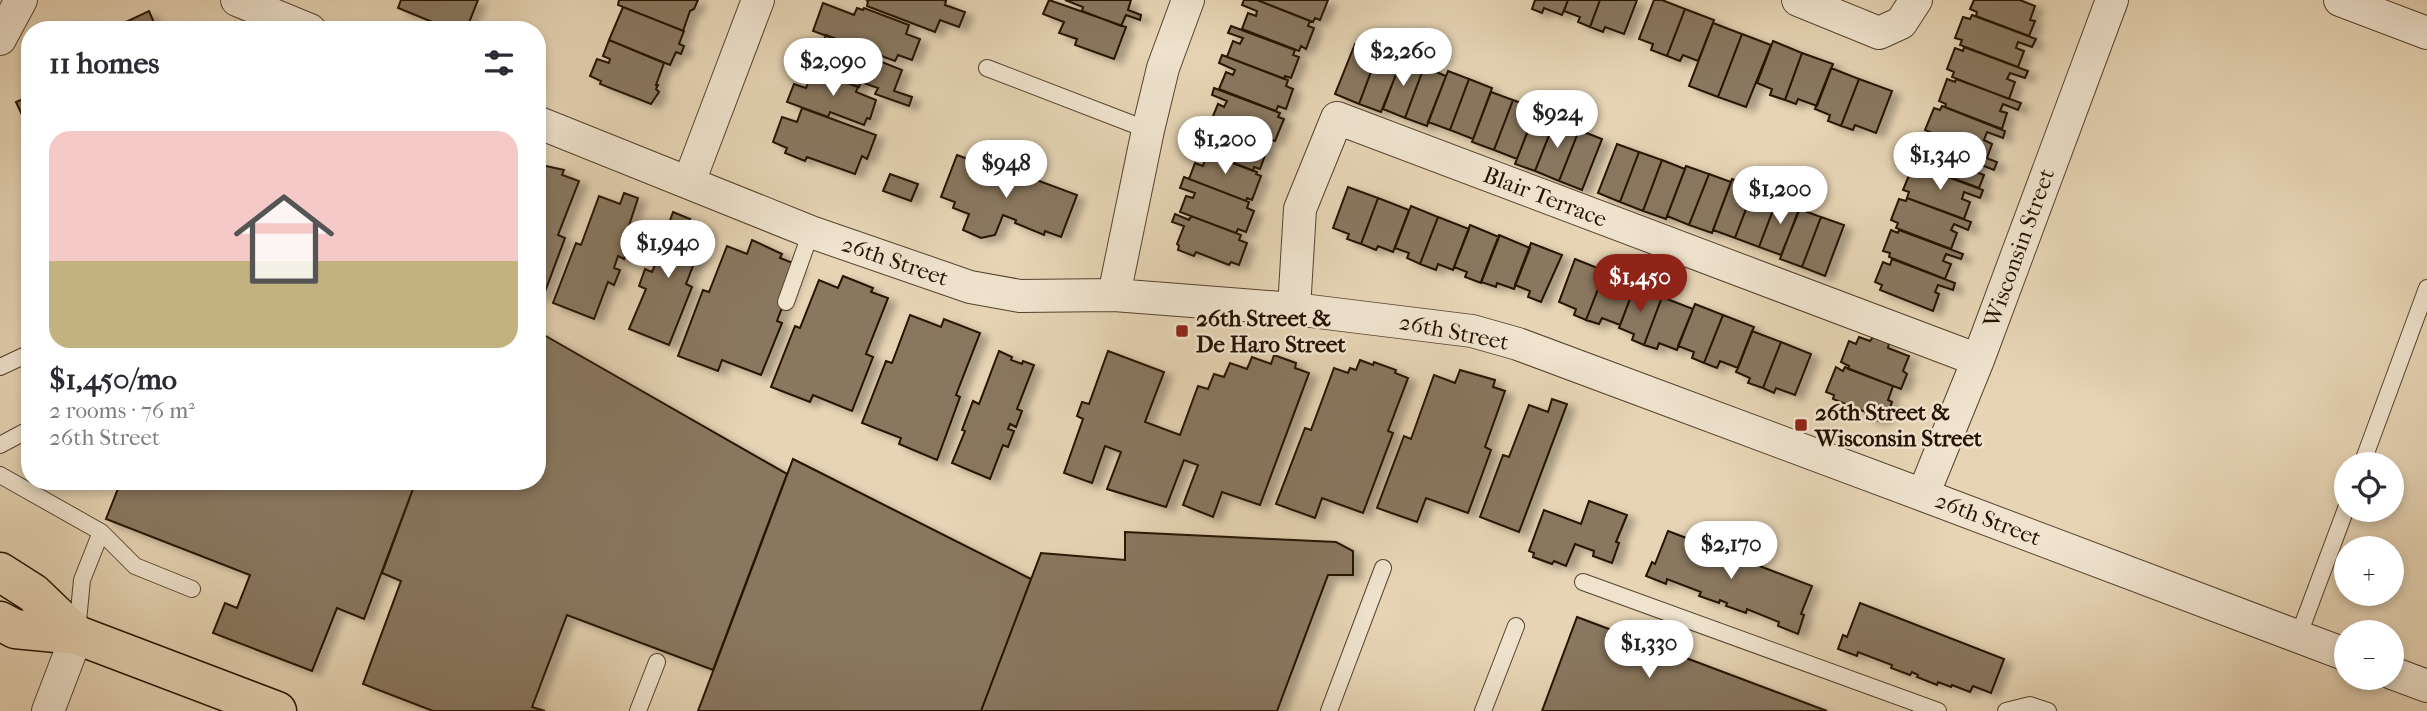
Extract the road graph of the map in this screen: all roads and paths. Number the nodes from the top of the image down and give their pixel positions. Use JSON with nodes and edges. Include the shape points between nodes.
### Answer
{"nodes":[{"id":1,"x":21,"y":0,"type":"edge"},
{"id":2,"x":237,"y":0,"type":"edge"},
{"id":3,"x":758,"y":0,"type":"edge"},
{"id":4,"x":1188,"y":0,"type":"edge"},
{"id":5,"x":1798,"y":0,"type":"edge"},
{"id":6,"x":1916,"y":0,"type":"edge"},
{"id":7,"x":2112,"y":0,"type":"edge"},
{"id":8,"x":2340,"y":0,"type":"edge"},
{"id":9,"x":303,"y":18,"type":"edge"},
{"id":10,"x":2427,"y":33,"type":"edge"},
{"id":11,"x":0,"y":39,"type":"edge"},
{"id":12,"x":987,"y":68,"type":"dead end"},
{"id":13,"x":546,"y":126,"type":"edge"},
{"id":14,"x":1147,"y":130,"type":"junction"},
{"id":15,"x":689,"y":182,"type":"junction"},
{"id":16,"x":811,"y":232,"type":"junction"},
{"id":17,"x":2427,"y":288,"type":"edge"},
{"id":18,"x":1114,"y":295,"type":"junction"},
{"id":19,"x":786,"y":302,"type":"dead end"},
{"id":20,"x":1294,"y":309,"type":"junction"},
{"id":21,"x":21,"y":357,"type":"edge"},
{"id":22,"x":1978,"y":360,"type":"junction"},
{"id":23,"x":0,"y":367,"type":"edge"},
{"id":24,"x":21,"y":434,"type":"edge"},
{"id":25,"x":0,"y":445,"type":"edge"},
{"id":26,"x":2366,"y":452,"type":"edge"},
{"id":27,"x":0,"y":475,"type":"edge"},
{"id":28,"x":21,"y":487,"type":"edge"},
{"id":29,"x":26,"y":490,"type":"edge"},
{"id":30,"x":1923,"y":495,"type":"junction"},
{"id":31,"x":2341,"y":522,"type":"edge"},
{"id":32,"x":101,"y":533,"type":"junction"},
{"id":33,"x":1383,"y":568,"type":"dead end"},
{"id":34,"x":0,"y":572,"type":"edge"},
{"id":35,"x":1583,"y":582,"type":"dead end"},
{"id":36,"x":192,"y":589,"type":"dead end"},
{"id":37,"x":0,"y":621,"type":"edge"},
{"id":38,"x":1516,"y":626,"type":"dead end"},
{"id":39,"x":77,"y":635,"type":"junction"},
{"id":40,"x":2298,"y":637,"type":"junction"},
{"id":41,"x":2334,"y":650,"type":"edge"},
{"id":42,"x":657,"y":662,"type":"dead end"},
{"id":43,"x":2404,"y":677,"type":"edge"},
{"id":44,"x":2427,"y":686,"type":"edge"},
{"id":45,"x":48,"y":711,"type":"edge"},
{"id":46,"x":277,"y":711,"type":"edge"},
{"id":47,"x":638,"y":711,"type":"edge"},
{"id":48,"x":1329,"y":711,"type":"edge"},
{"id":49,"x":1483,"y":711,"type":"edge"},
{"id":50,"x":1938,"y":711,"type":"edge"},
{"id":51,"x":2006,"y":711,"type":"edge"},
{"id":52,"x":2048,"y":711,"type":"edge"}],
"edges":[{"from":1,"to":11,"type":"street"},
{"from":2,"to":9,"type":"street"},
{"from":3,"to":15,"type":"street"},
{"from":4,"to":14,"type":"street"},
{"from":5,"to":6,"type":"street","via":[[1879,33],[1902,23]]},
{"from":7,"to":22,"type":"street","name":"Wisconsin Street"},
{"from":8,"to":10,"type":"street"},
{"from":12,"to":14,"type":"lane"},
{"from":13,"to":15,"type":"street","name":"26th Street"},
{"from":14,"to":18,"type":"street"},
{"from":15,"to":16,"type":"street","name":"26th Street"},
{"from":16,"to":18,"type":"street","name":"26th Street","via":[[970,287],[1020,296]]},
{"from":16,"to":19,"type":"lane"},
{"from":17,"to":26,"type":"lane"},
{"from":18,"to":20,"type":"street","name":"26th Street"},
{"from":20,"to":22,"type":"street","name":"Blair Terrace","via":[[1300,209],[1336,118]]},
{"from":20,"to":30,"type":"street","name":"26th Street","via":[[1472,331],[1518,344]]},
{"from":21,"to":23,"type":"lane"},
{"from":22,"to":30,"type":"street","name":"Wisconsin Street"},
{"from":24,"to":25,"type":"lane"},
{"from":27,"to":28,"type":"lane"},
{"from":29,"to":32,"type":"lane"},
{"from":30,"to":40,"type":"street","name":"26th Street"},
{"from":31,"to":40,"type":"lane"},
{"from":32,"to":36,"type":"lane","via":[[135,566]]},
{"from":32,"to":39,"type":"lane","via":[[82,580]]},
{"from":33,"to":48,"type":"lane"},
{"from":34,"to":39,"type":"main road","via":[[33,593]]},
{"from":35,"to":50,"type":"lane"},
{"from":37,"to":39,"type":"main road","via":[[15,629]]},
{"from":38,"to":49,"type":"lane"},
{"from":39,"to":45,"type":"street"},
{"from":39,"to":46,"type":"main road"},
{"from":40,"to":41,"type":"street","name":"26th Street"},
{"from":42,"to":47,"type":"lane"},
{"from":43,"to":44,"type":"street"},
{"from":51,"to":52,"type":"lane","via":[[2030,705]]}]}
